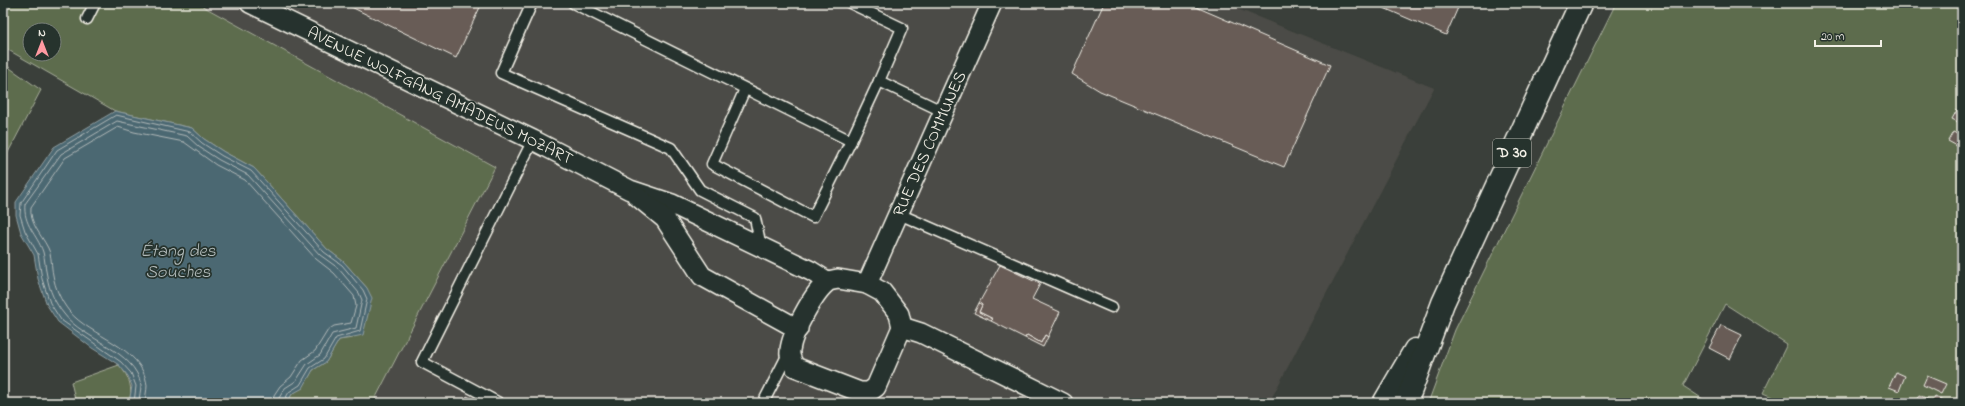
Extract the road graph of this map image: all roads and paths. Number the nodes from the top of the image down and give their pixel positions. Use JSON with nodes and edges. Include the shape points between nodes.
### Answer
{"nodes":[{"id":1,"x":95,"y":3,"type":"edge"},
{"id":2,"x":532,"y":3,"type":"edge"},
{"id":3,"x":573,"y":3,"type":"edge"},
{"id":4,"x":850,"y":3,"type":"edge"},
{"id":5,"x":992,"y":3,"type":"edge"},
{"id":6,"x":1581,"y":3,"type":"edge"},
{"id":7,"x":263,"y":6,"type":"edge"},
{"id":8,"x":87,"y":18,"type":"dead end"},
{"id":9,"x":879,"y":81,"type":"junction"},
{"id":10,"x":746,"y":89,"type":"junction"},
{"id":11,"x":944,"y":112,"type":"junction"},
{"id":12,"x":533,"y":140,"type":"junction"},
{"id":13,"x":852,"y":141,"type":"junction"},
{"id":14,"x":630,"y":190,"type":"junction"},
{"id":15,"x":899,"y":214,"type":"junction"},
{"id":16,"x":761,"y":247,"type":"junction"},
{"id":17,"x":827,"y":281,"type":"junction"},
{"id":18,"x":867,"y":284,"type":"junction"},
{"id":19,"x":1443,"y":303,"type":"junction"},
{"id":20,"x":1112,"y":307,"type":"dead end"},
{"id":21,"x":902,"y":327,"type":"junction"},
{"id":22,"x":798,"y":329,"type":"junction"},
{"id":23,"x":790,"y":351,"type":"junction"},
{"id":24,"x":871,"y":399,"type":"edge"},
{"id":25,"x":499,"y":403,"type":"edge"},
{"id":26,"x":763,"y":403,"type":"edge"},
{"id":27,"x":1062,"y":403,"type":"edge"},
{"id":28,"x":1384,"y":403,"type":"edge"},
{"id":29,"x":1406,"y":403,"type":"edge"}],
"edges":[{"from":1,"to":8,"type":"lane"},
{"from":2,"to":16,"type":"lane","via":[[501,72],[672,148],[700,190],[755,218]]},
{"from":3,"to":10,"type":"lane"},
{"from":4,"to":9,"type":"lane","via":[[902,28]]},
{"from":5,"to":11,"type":"street","name":"RUE DES COMMUNES"},
{"from":6,"to":19,"type":"main road","number":"D 30"},
{"from":7,"to":12,"type":"street","name":"AVENUE WOLFGANG AMADEUS MOZART"},
{"from":9,"to":11,"type":"lane"},
{"from":9,"to":13,"type":"lane"},
{"from":10,"to":13,"type":"lane"},
{"from":10,"to":13,"type":"lane","via":[[712,164],[813,217]]},
{"from":11,"to":15,"type":"street","name":"RUE DES COMMUNES"},
{"from":12,"to":14,"type":"street","name":"AVENUE WOLFGANG AMADEUS MOZART"},
{"from":12,"to":25,"type":"lane","via":[[422,362]]},
{"from":14,"to":16,"type":"street","name":"AVENUE WOLFGANG AMADEUS MOZART","via":[[672,204]]},
{"from":14,"to":22,"type":"street","name":"AVENUE WOLFGANG AMADEUS MOZART","via":[[664,219],[702,276]]},
{"from":15,"to":18,"type":"street","name":"RUE DES COMMUNES"},
{"from":15,"to":20,"type":"lane"},
{"from":16,"to":17,"type":"street","name":"AVENUE WOLFGANG AMADEUS MOZART"},
{"from":17,"to":18,"type":"street","via":[[838,279]]},
{"from":17,"to":22,"type":"street","via":[[814,297]]},
{"from":18,"to":21,"type":"street","via":[[882,292],[899,314]]},
{"from":19,"to":28,"type":"main road","number":"D 30"},
{"from":19,"to":29,"type":"main road","number":"D 30"},
{"from":21,"to":24,"type":"street"},
{"from":21,"to":27,"type":"street"},
{"from":22,"to":23,"type":"street"},
{"from":23,"to":24,"type":"street","via":[[795,367],[860,392]]},
{"from":23,"to":26,"type":"lane"}]}
